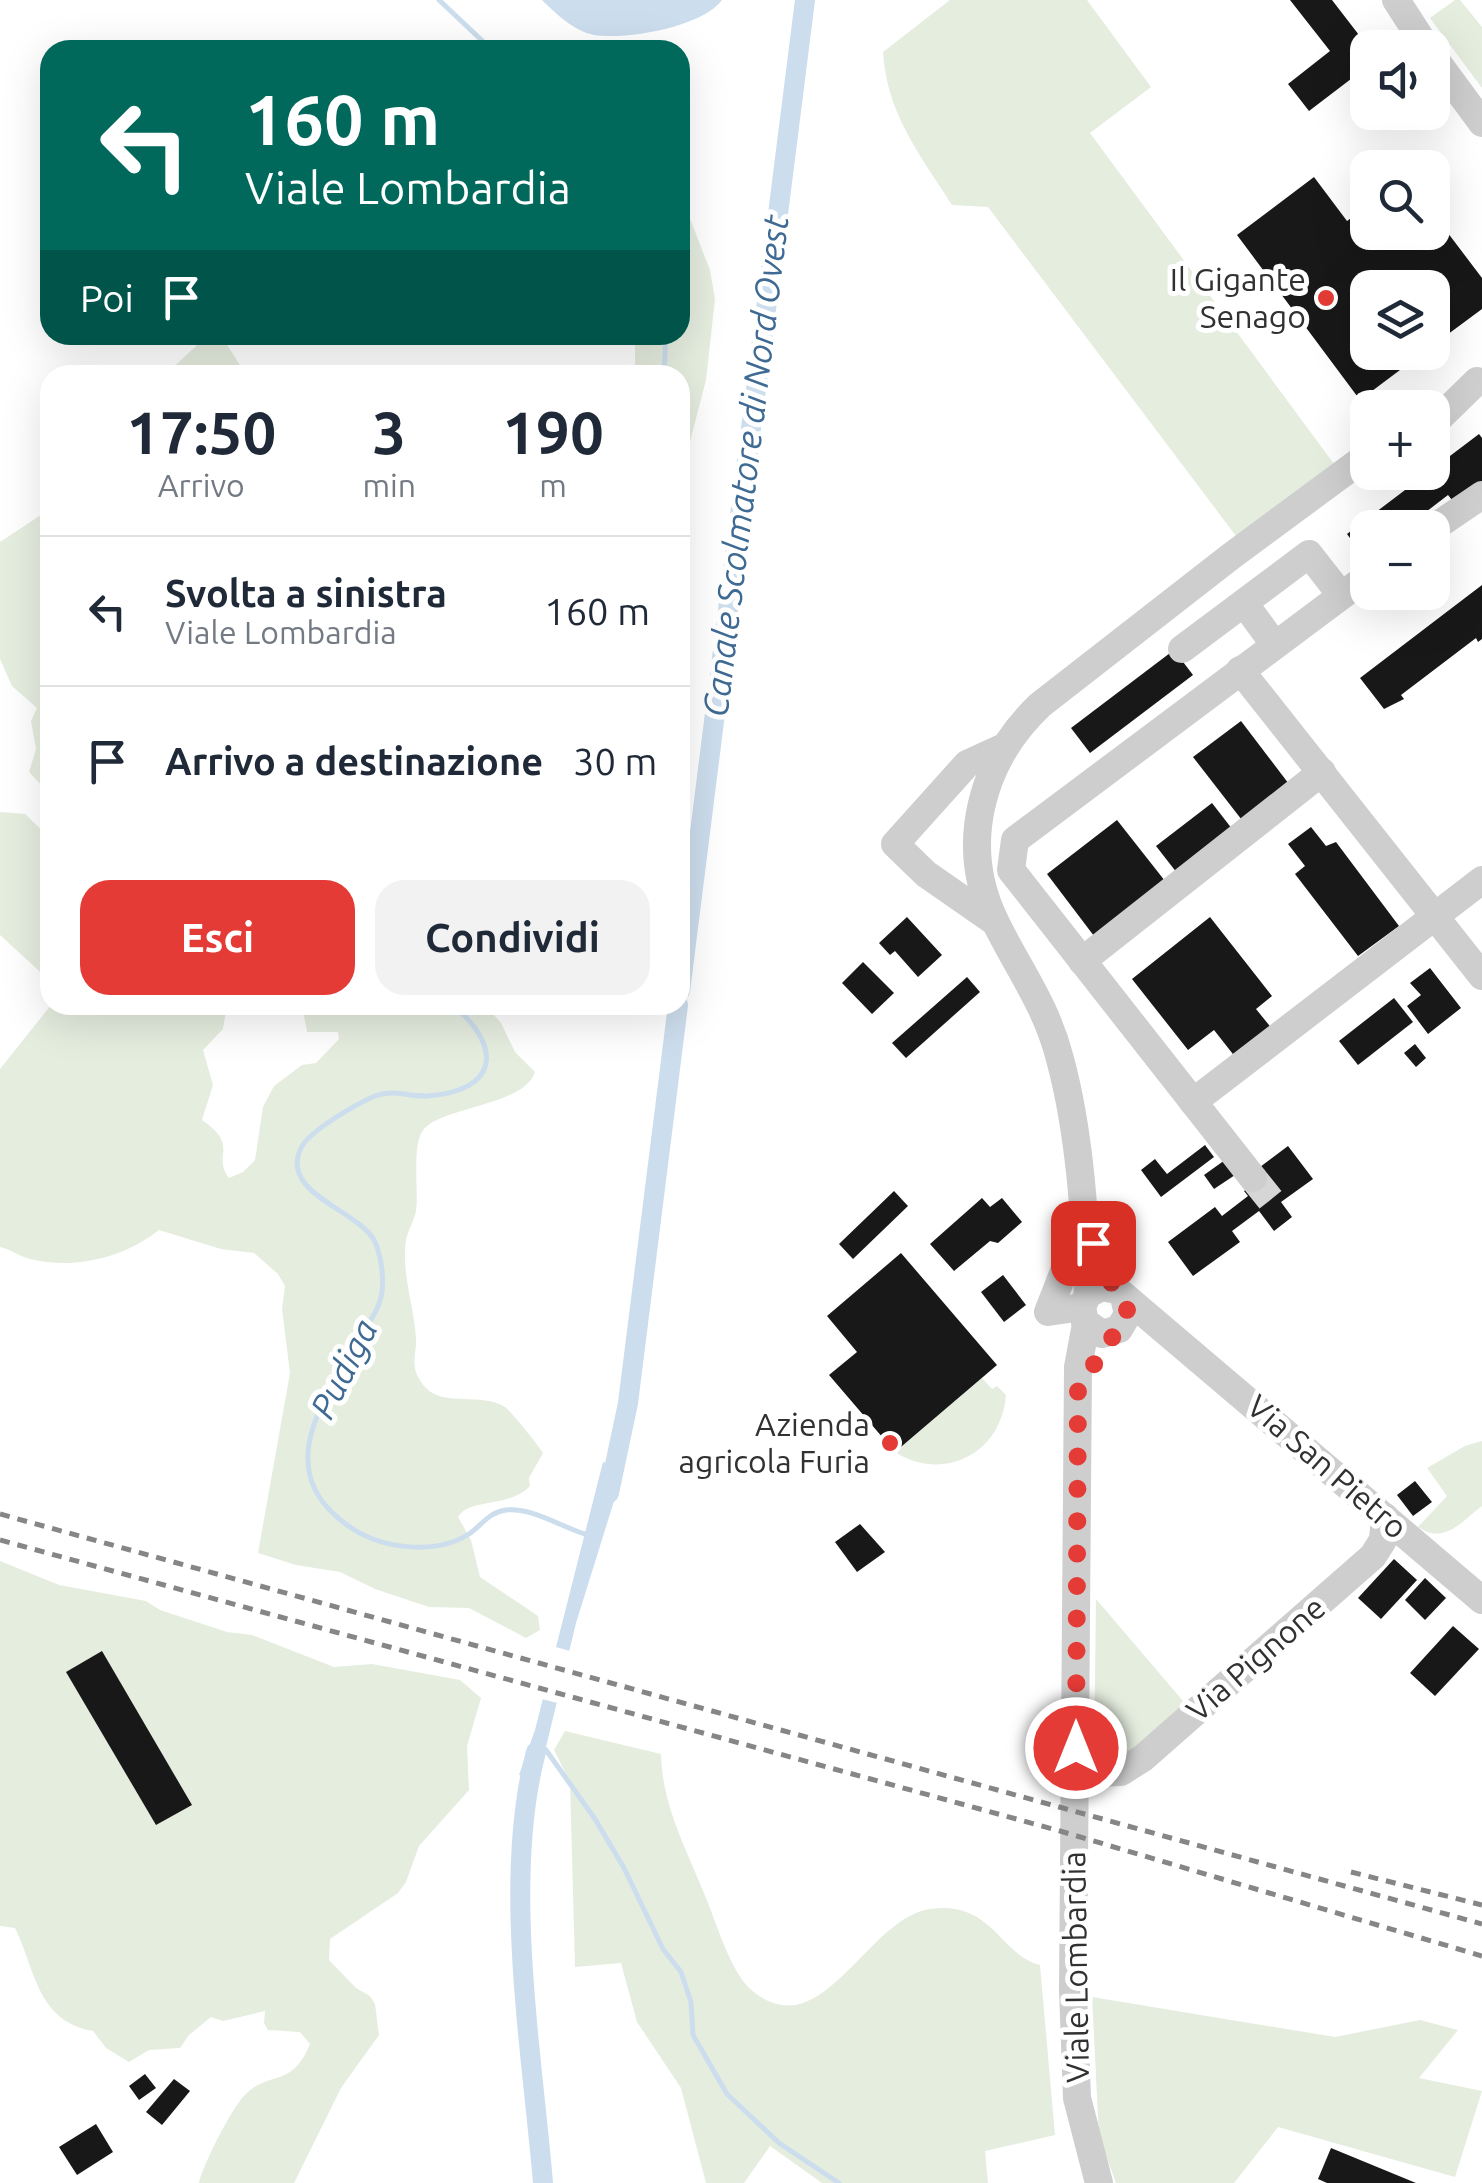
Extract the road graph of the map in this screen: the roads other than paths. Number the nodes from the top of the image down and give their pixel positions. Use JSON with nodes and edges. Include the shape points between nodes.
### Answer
{"nodes":[{"id":1,"x":1396,"y":0,"type":"edge"},
{"id":2,"x":1415,"y":30,"type":"edge"},
{"id":3,"x":1450,"y":79,"type":"edge"},
{"id":4,"x":1482,"y":123,"type":"edge"},
{"id":5,"x":1480,"y":380,"type":"edge"},
{"id":6,"x":1450,"y":398,"type":"edge"},
{"id":7,"x":1450,"y":408,"type":"edge"},
{"id":8,"x":1350,"y":468,"type":"edge"},
{"id":9,"x":1350,"y":488,"type":"edge"},
{"id":10,"x":1482,"y":495,"type":"edge"},
{"id":11,"x":1450,"y":517,"type":"edge"},
{"id":12,"x":1350,"y":589,"type":"edge"},
{"id":13,"x":1341,"y":595,"type":"junction"},
{"id":14,"x":1244,"y":603,"type":"junction"},
{"id":15,"x":1140,"y":630,"type":"junction"},
{"id":16,"x":1274,"y":644,"type":"junction"},
{"id":17,"x":1182,"y":650,"type":"dead end"},
{"id":18,"x":1240,"y":670,"type":"junction"},
{"id":19,"x":1002,"y":748,"type":"junction"},
{"id":20,"x":1322,"y":772,"type":"junction"},
{"id":21,"x":1482,"y":880,"type":"edge"},
{"id":22,"x":1437,"y":915,"type":"junction"},
{"id":23,"x":996,"y":923,"type":"junction"},
{"id":24,"x":1082,"y":960,"type":"junction"},
{"id":25,"x":1482,"y":976,"type":"edge"},
{"id":26,"x":1193,"y":1102,"type":"junction"},
{"id":27,"x":1253,"y":1178,"type":"tunnel mouth"},
{"id":28,"x":1081,"y":1208,"type":"junction"},
{"id":29,"x":1120,"y":1294,"type":"junction"},
{"id":30,"x":1098,"y":1317,"type":"junction"},
{"id":31,"x":1172,"y":1334,"type":"junction"},
{"id":32,"x":1385,"y":1517,"type":"junction"},
{"id":33,"x":1482,"y":1600,"type":"edge"},
{"id":34,"x":1098,"y":1773,"type":"dead end"},
{"id":35,"x":1099,"y":2183,"type":"edge"}],
"edges":[{"from":1,"to":2,"type":"street"},
{"from":3,"to":4,"type":"street"},
{"from":5,"to":6,"type":"street"},
{"from":5,"to":7,"type":"street"},
{"from":8,"to":15,"type":"street","name":"Viale Lombardia"},
{"from":9,"to":15,"type":"street","name":"Viale Lombardia"},
{"from":10,"to":11,"type":"street"},
{"from":12,"to":13,"type":"street"},
{"from":13,"to":14,"type":"street","via":[[1309,554]]},
{"from":13,"to":16,"type":"street"},
{"from":14,"to":16,"type":"street"},
{"from":14,"to":17,"type":"street"},
{"from":15,"to":19,"type":"street","name":"Viale Lombardia","via":[[1040,706]]},
{"from":16,"to":18,"type":"street"},
{"from":18,"to":20,"type":"street"},
{"from":18,"to":24,"type":"street","via":[[1016,840],[1011,870]]},
{"from":19,"to":23,"type":"street","name":"Viale Lombardia","via":[[985,788],[977,839],[984,894]]},
{"from":19,"to":23,"type":"street","via":[[967,764],[896,844]]},
{"from":20,"to":22,"type":"street"},
{"from":20,"to":24,"type":"street"},
{"from":21,"to":22,"type":"street"},
{"from":22,"to":25,"type":"street"},
{"from":22,"to":26,"type":"street"},
{"from":23,"to":28,"type":"street","name":"Viale Lombardia","via":[[1033,986],[1060,1056]]},
{"from":24,"to":26,"type":"street"},
{"from":26,"to":27,"type":"street"},
{"from":28,"to":29,"type":"street","name":"Viale Lombardia"},
{"from":28,"to":30,"type":"street","name":"Viale Lombardia"},
{"from":28,"to":30,"type":"street","via":[[1048,1312]]},
{"from":29,"to":30,"type":"street","via":[[1128,1314]]},
{"from":29,"to":31,"type":"street","name":"Via San Pietro"},
{"from":30,"to":31,"type":"street"},
{"from":30,"to":35,"type":"street","name":"Viale Lombardia","via":[[1078,1388],[1075,2066],[1082,2129]]},
{"from":31,"to":32,"type":"street","name":"Via San Pietro"},
{"from":32,"to":33,"type":"street","name":"Via San Pietro"},
{"from":32,"to":34,"type":"street","name":"Via Pignone","via":[[1373,1556],[1143,1758],[1121,1772]]}]}
